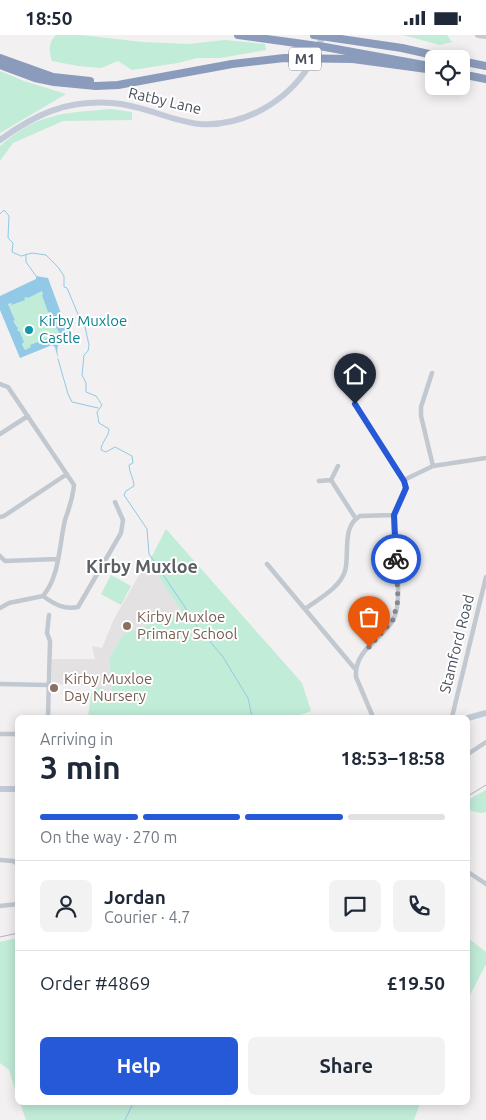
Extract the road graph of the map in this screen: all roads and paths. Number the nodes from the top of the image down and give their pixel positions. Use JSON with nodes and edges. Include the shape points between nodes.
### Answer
{"nodes":[{"id":1,"x":238,"y":35,"type":"edge"},
{"id":2,"x":314,"y":35,"type":"edge"},
{"id":3,"x":324,"y":35,"type":"edge"},
{"id":4,"x":478,"y":35,"type":"edge"},
{"id":5,"x":486,"y":36,"type":"edge"},
{"id":6,"x":425,"y":53,"type":"edge"},
{"id":7,"x":0,"y":58,"type":"edge"},
{"id":8,"x":470,"y":63,"type":"edge"},
{"id":9,"x":0,"y":65,"type":"edge"},
{"id":10,"x":425,"y":66,"type":"edge"},
{"id":11,"x":486,"y":66,"type":"edge"},
{"id":12,"x":425,"y":67,"type":"edge"},
{"id":13,"x":470,"y":76,"type":"edge"},
{"id":14,"x":486,"y":79,"type":"edge"},
{"id":15,"x":134,"y":81,"type":"junction"},
{"id":16,"x":0,"y":141,"type":"edge"},
{"id":17,"x":432,"y":373,"type":"dead end"},
{"id":18,"x":0,"y":383,"type":"edge"},
{"id":19,"x":355,"y":404,"type":"dead end"},
{"id":20,"x":28,"y":415,"type":"junction"},
{"id":21,"x":0,"y":434,"type":"edge"},
{"id":22,"x":486,"y":458,"type":"edge"},
{"id":23,"x":338,"y":466,"type":"dead end"},
{"id":24,"x":433,"y":466,"type":"junction"},
{"id":25,"x":67,"y":474,"type":"junction"},
{"id":26,"x":331,"y":480,"type":"junction"},
{"id":27,"x":319,"y":481,"type":"dead end"},
{"id":28,"x":404,"y":481,"type":"junction"},
{"id":29,"x":114,"y":501,"type":"dead end"},
{"id":30,"x":394,"y":515,"type":"junction"},
{"id":31,"x":0,"y":517,"type":"edge"},
{"id":32,"x":356,"y":519,"type":"junction"},
{"id":33,"x":0,"y":556,"type":"edge"},
{"id":34,"x":57,"y":559,"type":"junction"},
{"id":35,"x":267,"y":564,"type":"dead end"},
{"id":36,"x":486,"y":577,"type":"edge"},
{"id":37,"x":43,"y":596,"type":"junction"},
{"id":38,"x":0,"y":608,"type":"edge"},
{"id":39,"x":305,"y":609,"type":"junction"},
{"id":40,"x":49,"y":615,"type":"dead end"},
{"id":41,"x":356,"y":670,"type":"junction"},
{"id":42,"x":0,"y":684,"type":"edge"},
{"id":43,"x":48,"y":685,"type":"junction"},
{"id":44,"x":486,"y":713,"type":"edge"},
{"id":45,"x":48,"y":715,"type":"edge"},
{"id":46,"x":372,"y":715,"type":"edge"},
{"id":47,"x":452,"y":715,"type":"edge"},
{"id":48,"x":470,"y":717,"type":"edge"},
{"id":49,"x":0,"y":734,"type":"edge"},
{"id":50,"x":15,"y":734,"type":"edge"},
{"id":51,"x":486,"y":742,"type":"edge"},
{"id":52,"x":470,"y":753,"type":"edge"},
{"id":53,"x":0,"y":789,"type":"edge"},
{"id":54,"x":15,"y":789,"type":"edge"},
{"id":55,"x":0,"y":860,"type":"edge"},
{"id":56,"x":15,"y":862,"type":"edge"},
{"id":57,"x":470,"y":873,"type":"edge"},
{"id":58,"x":486,"y":885,"type":"edge"},
{"id":59,"x":15,"y":904,"type":"edge"},
{"id":60,"x":0,"y":906,"type":"edge"}],
"edges":[{"from":1,"to":10,"type":"highway","number":"M1"},
{"from":2,"to":6,"type":"highway","number":"M1"},
{"from":3,"to":16,"type":"street","name":"Ratby Lane","via":[[309,66],[296,83],[275,103],[259,112],[220,123],[200,123],[130,105],[84,104],[42,113]]},
{"from":4,"to":5,"type":"street"},
{"from":7,"to":15,"type":"highway","number":"M1","via":[[54,77]]},
{"from":8,"to":11,"type":"highway"},
{"from":9,"to":15,"type":"highway","number":"M1","via":[[35,78],[74,85],[103,86]]},
{"from":12,"to":15,"type":"highway","number":"M1","via":[[354,59],[284,58],[232,63]]},
{"from":13,"to":14,"type":"highway"},
{"from":17,"to":24,"type":"street","via":[[421,417]]},
{"from":18,"to":20,"type":"street","via":[[8,387]]},
{"from":19,"to":28,"type":"street"},
{"from":20,"to":21,"type":"street"},
{"from":20,"to":25,"type":"street"},
{"from":22,"to":24,"type":"street"},
{"from":23,"to":26,"type":"street"},
{"from":24,"to":28,"type":"street"},
{"from":25,"to":31,"type":"street"},
{"from":25,"to":34,"type":"street","via":[[74,485],[73,498]]},
{"from":26,"to":27,"type":"street"},
{"from":26,"to":32,"type":"street"},
{"from":28,"to":30,"type":"street","via":[[406,488]]},
{"from":29,"to":37,"type":"street","via":[[123,520],[121,533],[78,607],[67,609]]},
{"from":30,"to":32,"type":"street","via":[[360,516]]},
{"from":30,"to":41,"type":"street","via":[[398,600],[393,620],[361,656]]},
{"from":32,"to":39,"type":"street","via":[[348,531],[344,572],[334,587]]},
{"from":33,"to":34,"type":"street","via":[[5,561]]},
{"from":34,"to":37,"type":"street","via":[[50,587]]},
{"from":35,"to":39,"type":"street"},
{"from":36,"to":47,"type":"street","name":"Stamford Road"},
{"from":37,"to":38,"type":"street"},
{"from":39,"to":41,"type":"street"},
{"from":40,"to":43,"type":"street"},
{"from":41,"to":46,"type":"street"},
{"from":42,"to":43,"type":"street"},
{"from":43,"to":45,"type":"street"},
{"from":44,"to":48,"type":"street"},
{"from":49,"to":50,"type":"street"},
{"from":51,"to":52,"type":"street"},
{"from":53,"to":54,"type":"street"},
{"from":55,"to":56,"type":"street"},
{"from":57,"to":58,"type":"street"},
{"from":59,"to":60,"type":"street"}]}
